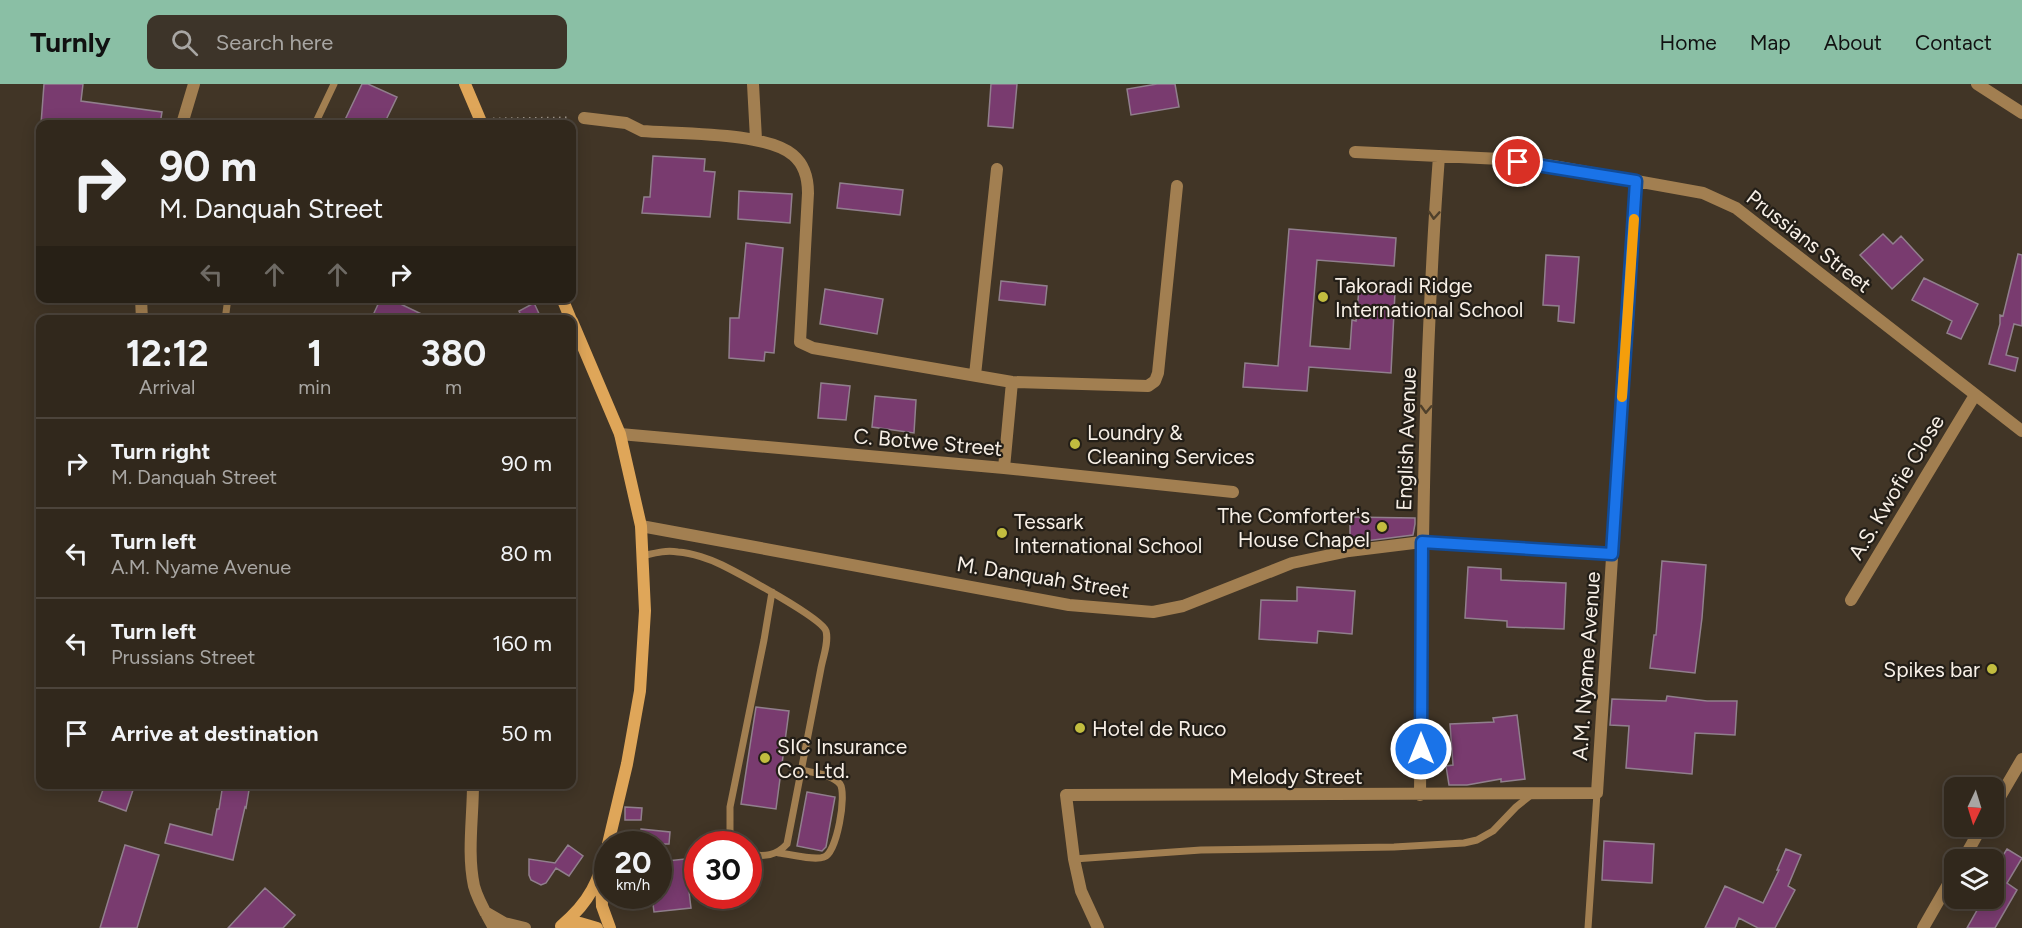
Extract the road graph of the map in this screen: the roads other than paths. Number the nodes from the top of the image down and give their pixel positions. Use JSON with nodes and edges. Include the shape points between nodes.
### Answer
{"nodes":[{"id":1,"x":194,"y":84,"type":"edge"},
{"id":2,"x":334,"y":84,"type":"edge"},
{"id":3,"x":465,"y":84,"type":"edge"},
{"id":4,"x":753,"y":84,"type":"edge"},
{"id":5,"x":1977,"y":84,"type":"edge"},
{"id":6,"x":2022,"y":113,"type":"edge"},
{"id":7,"x":584,"y":118,"type":"road end"},
{"id":8,"x":183,"y":120,"type":"edge"},
{"id":9,"x":317,"y":120,"type":"edge"},
{"id":10,"x":480,"y":120,"type":"edge"},
{"id":11,"x":756,"y":139,"type":"junction"},
{"id":12,"x":1355,"y":152,"type":"dead end"},
{"id":13,"x":1439,"y":156,"type":"junction"},
{"id":14,"x":997,"y":169,"type":"dead end"},
{"id":15,"x":1636,"y":181,"type":"junction"},
{"id":16,"x":1177,"y":186,"type":"dead end"},
{"id":17,"x":576,"y":332,"type":"edge"},
{"id":18,"x":975,"y":375,"type":"junction"},
{"id":19,"x":1012,"y":382,"type":"junction"},
{"id":20,"x":1975,"y":395,"type":"junction"},
{"id":21,"x":2022,"y":431,"type":"edge"},
{"id":22,"x":620,"y":434,"type":"junction"},
{"id":23,"x":1004,"y":468,"type":"junction"},
{"id":24,"x":1233,"y":492,"type":"dead end"},
{"id":25,"x":641,"y":526,"type":"junction"},
{"id":26,"x":1422,"y":542,"type":"junction"},
{"id":27,"x":1612,"y":554,"type":"junction"},
{"id":28,"x":642,"y":556,"type":"junction"},
{"id":29,"x":772,"y":592,"type":"junction"},
{"id":30,"x":1851,"y":600,"type":"dead end"},
{"id":31,"x":2022,"y":759,"type":"edge"},
{"id":32,"x":801,"y":770,"type":"junction"},
{"id":33,"x":473,"y":789,"type":"edge"},
{"id":34,"x":2004,"y":790,"type":"edge"},
{"id":35,"x":1533,"y":793,"type":"junction"},
{"id":36,"x":1597,"y":793,"type":"junction"},
{"id":37,"x":1420,"y":795,"type":"junction"},
{"id":38,"x":611,"y":831,"type":"edge"},
{"id":39,"x":730,"y":831,"type":"edge"},
{"id":40,"x":778,"y":853,"type":"junction"},
{"id":41,"x":762,"y":857,"type":"edge"},
{"id":42,"x":1074,"y":859,"type":"junction"},
{"id":43,"x":594,"y":888,"type":"edge"},
{"id":44,"x":1944,"y":891,"type":"edge"},
{"id":45,"x":603,"y":909,"type":"edge"},
{"id":46,"x":484,"y":911,"type":"junction"},
{"id":47,"x":559,"y":927,"type":"edge"},
{"id":48,"x":494,"y":928,"type":"edge"},
{"id":49,"x":525,"y":928,"type":"edge"},
{"id":50,"x":597,"y":928,"type":"edge"},
{"id":51,"x":610,"y":928,"type":"edge"},
{"id":52,"x":1098,"y":928,"type":"edge"},
{"id":53,"x":1588,"y":928,"type":"edge"},
{"id":54,"x":1923,"y":928,"type":"edge"}],
"edges":[{"from":1,"to":8,"type":"street"},
{"from":2,"to":9,"type":"lane"},
{"from":3,"to":10,"type":"street"},
{"from":4,"to":11,"type":"street"},
{"from":5,"to":6,"type":"street"},
{"from":7,"to":11,"type":"street","via":[[626,123],[642,131]]},
{"from":11,"to":18,"type":"street","via":[[793,154],[808,179],[800,342],[813,348]]},
{"from":12,"to":13,"type":"street","name":"Prussians Street"},
{"from":13,"to":15,"type":"street","name":"Prussians Street","via":[[1500,159]]},
{"from":13,"to":26,"type":"street","name":"English Avenue","one_way":true,"via":[[1432,239]]},
{"from":14,"to":18,"type":"street"},
{"from":15,"to":20,"type":"street","name":"Prussians Street","via":[[1702,193],[1736,208]]},
{"from":15,"to":27,"type":"street","name":"A.M. Nyame Avenue"},
{"from":16,"to":19,"type":"street","via":[[1155,381],[1148,386]]},
{"from":17,"to":22,"type":"street"},
{"from":18,"to":19,"type":"street"},
{"from":19,"to":23,"type":"street"},
{"from":20,"to":21,"type":"street","name":"Prussians Street"},
{"from":20,"to":30,"type":"street","name":"A.S. Kwofie Close"},
{"from":22,"to":23,"type":"street","name":"C. Botwe Street"},
{"from":22,"to":25,"type":"street"},
{"from":23,"to":24,"type":"street","name":"C. Botwe Street"},
{"from":25,"to":26,"type":"street","name":"M. Danquah Street","via":[[1069,605],[1153,612],[1183,606],[1292,563]]},
{"from":25,"to":28,"type":"street"},
{"from":26,"to":27,"type":"street","name":"M. Danquah Street"},
{"from":26,"to":37,"type":"street","name":"English Avenue"},
{"from":27,"to":36,"type":"street","name":"A.M. Nyame Avenue"},
{"from":28,"to":29,"type":"lane","via":[[680,552],[721,565]]},
{"from":28,"to":38,"type":"street","via":[[645,611],[640,691]]},
{"from":29,"to":32,"type":"lane","via":[[819,622],[826,631]]},
{"from":29,"to":39,"type":"lane","via":[[730,807]]},
{"from":31,"to":34,"type":"street"},
{"from":32,"to":40,"type":"lane","via":[[787,844]]},
{"from":32,"to":40,"type":"lane","via":[[835,779],[842,786],[835,842],[824,858]]},
{"from":33,"to":46,"type":"street","via":[[474,887]]},
{"from":35,"to":36,"type":"street","name":"Melody Street"},
{"from":35,"to":37,"type":"street","name":"Melody Street"},
{"from":35,"to":42,"type":"lane","via":[[1493,831],[1464,843],[1201,850]]},
{"from":36,"to":53,"type":"lane"},
{"from":37,"to":42,"type":"street","name":"Melody Street","via":[[1066,795]]},
{"from":40,"to":41,"type":"lane"},
{"from":42,"to":52,"type":"street","via":[[1081,891]]},
{"from":43,"to":47,"type":"street","via":[[578,912]]},
{"from":44,"to":54,"type":"street"},
{"from":45,"to":51,"type":"street"},
{"from":46,"to":48,"type":"street"},
{"from":46,"to":49,"type":"street","via":[[504,923]]},
{"from":47,"to":50,"type":"street","via":[[580,923]]}]}
